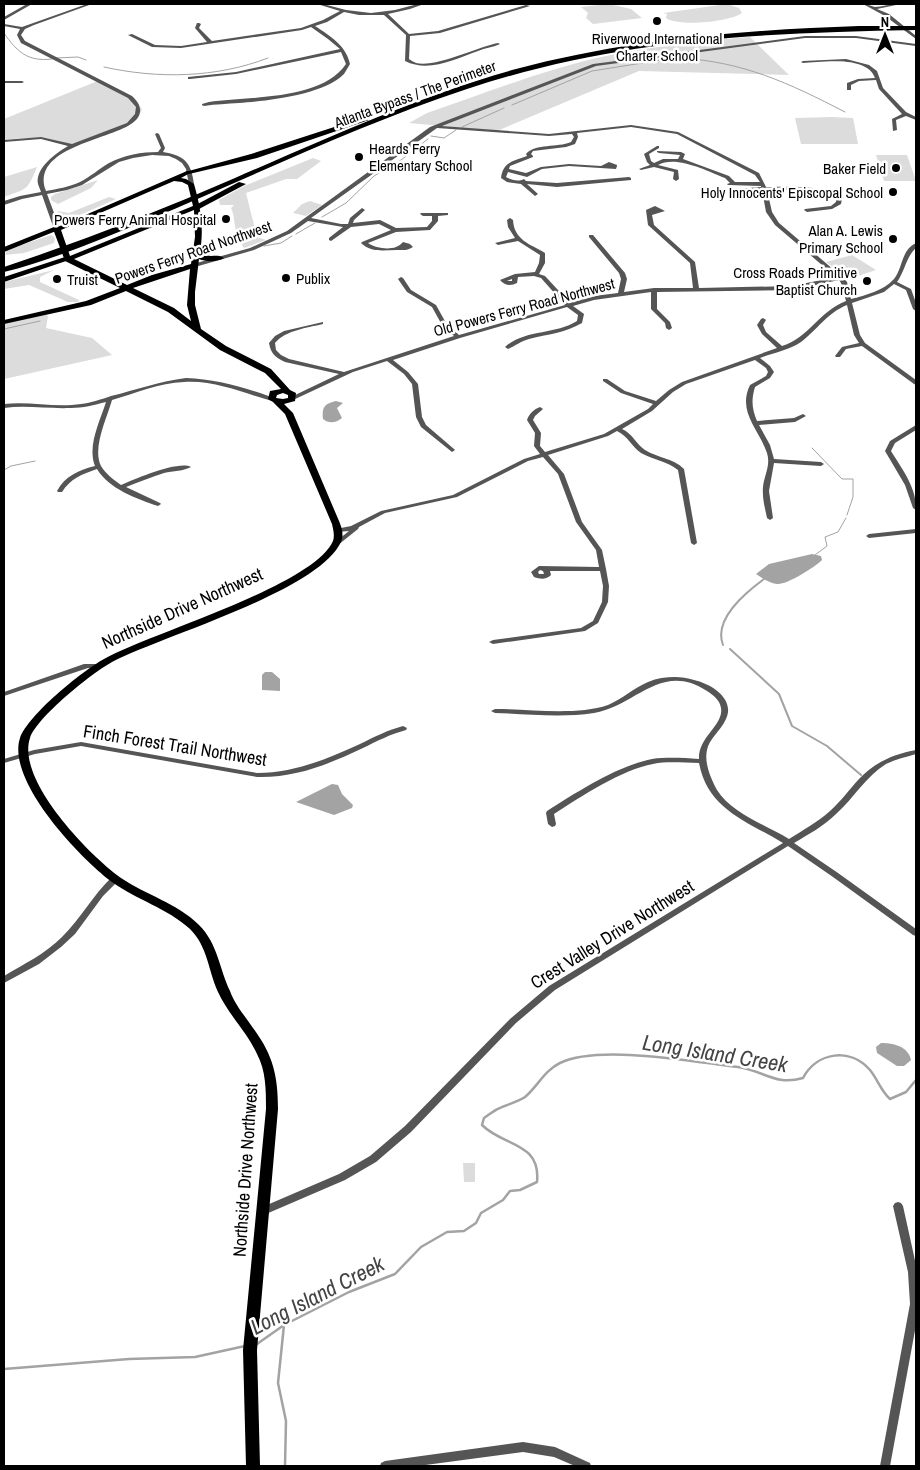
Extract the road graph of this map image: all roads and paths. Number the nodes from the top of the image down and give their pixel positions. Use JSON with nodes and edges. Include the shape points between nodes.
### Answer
{"nodes":[{"id":1,"x":30,"y":4,"type":"edge"},
{"id":2,"x":90,"y":4,"type":"edge"},
{"id":3,"x":319,"y":4,"type":"edge"},
{"id":4,"x":422,"y":4,"type":"edge"},
{"id":5,"x":865,"y":4,"type":"edge"},
{"id":6,"x":894,"y":4,"type":"edge"},
{"id":7,"x":528,"y":6,"type":"dead end"},
{"id":8,"x":874,"y":8,"type":"junction"},
{"id":9,"x":344,"y":12,"type":"junction"},
{"id":10,"x":386,"y":14,"type":"junction"},
{"id":11,"x":4,"y":19,"type":"edge"},
{"id":12,"x":199,"y":24,"type":"dead end"},
{"id":13,"x":916,"y":24,"type":"edge"},
{"id":14,"x":4,"y":25,"type":"edge"},
{"id":15,"x":312,"y":26,"type":"junction"},
{"id":16,"x":23,"y":28,"type":"junction"},
{"id":17,"x":916,"y":28,"type":"edge"},
{"id":18,"x":130,"y":35,"type":"dead end"},
{"id":19,"x":408,"y":35,"type":"junction"},
{"id":20,"x":916,"y":38,"type":"edge"},
{"id":21,"x":211,"y":43,"type":"junction"},
{"id":22,"x":498,"y":44,"type":"dead end"},
{"id":23,"x":914,"y":46,"type":"edge"},
{"id":24,"x":343,"y":50,"type":"junction"},
{"id":25,"x":856,"y":55,"type":"dead end"},
{"id":26,"x":853,"y":61,"type":"junction"},
{"id":27,"x":803,"y":62,"type":"dead end"},
{"id":28,"x":190,"y":78,"type":"dead end"},
{"id":29,"x":876,"y":79,"type":"junction"},
{"id":30,"x":4,"y":82,"type":"edge"},
{"id":31,"x":22,"y":82,"type":"dead end"},
{"id":32,"x":848,"y":89,"type":"dead end"},
{"id":33,"x":204,"y":105,"type":"dead end"},
{"id":34,"x":906,"y":114,"type":"junction"},
{"id":35,"x":459,"y":116,"type":"junction"},
{"id":36,"x":916,"y":119,"type":"edge"},
{"id":37,"x":367,"y":122,"type":"junction"},
{"id":38,"x":429,"y":124,"type":"dead end"},
{"id":39,"x":437,"y":127,"type":"junction"},
{"id":40,"x":895,"y":130,"type":"dead end"},
{"id":41,"x":574,"y":133,"type":"junction"},
{"id":42,"x":157,"y":134,"type":"dead end"},
{"id":43,"x":4,"y":141,"type":"edge"},
{"id":44,"x":71,"y":147,"type":"junction"},
{"id":45,"x":159,"y":155,"type":"junction"},
{"id":46,"x":669,"y":160,"type":"junction"},
{"id":47,"x":680,"y":160,"type":"junction"},
{"id":48,"x":609,"y":163,"type":"dead end"},
{"id":49,"x":689,"y":164,"type":"junction"},
{"id":50,"x":654,"y":165,"type":"junction"},
{"id":51,"x":641,"y":169,"type":"dead end"},
{"id":52,"x":505,"y":170,"type":"junction"},
{"id":53,"x":186,"y":171,"type":"junction"},
{"id":54,"x":676,"y":179,"type":"dead end"},
{"id":55,"x":172,"y":180,"type":"junction"},
{"id":56,"x":524,"y":181,"type":"junction"},
{"id":57,"x":617,"y":181,"type":"dead end"},
{"id":58,"x":85,"y":182,"type":"junction"},
{"id":59,"x":191,"y":184,"type":"junction"},
{"id":60,"x":557,"y":184,"type":"junction"},
{"id":61,"x":40,"y":185,"type":"junction"},
{"id":62,"x":763,"y":187,"type":"junction"},
{"id":63,"x":561,"y":191,"type":"dead end"},
{"id":64,"x":736,"y":191,"type":"dead end"},
{"id":65,"x":44,"y":193,"type":"junction"},
{"id":66,"x":535,"y":194,"type":"dead end"},
{"id":67,"x":21,"y":197,"type":"junction"},
{"id":68,"x":47,"y":200,"type":"junction"},
{"id":69,"x":4,"y":203,"type":"edge"},
{"id":70,"x":195,"y":205,"type":"junction"},
{"id":71,"x":362,"y":210,"type":"dead end"},
{"id":72,"x":807,"y":210,"type":"dead end"},
{"id":73,"x":423,"y":214,"type":"dead end"},
{"id":74,"x":435,"y":214,"type":"junction"},
{"id":75,"x":446,"y":214,"type":"dead end"},
{"id":76,"x":650,"y":214,"type":"dead end"},
{"id":77,"x":308,"y":219,"type":"junction"},
{"id":78,"x":510,"y":220,"type":"dead end"},
{"id":79,"x":350,"y":225,"type":"junction"},
{"id":80,"x":395,"y":230,"type":"junction"},
{"id":81,"x":58,"y":232,"type":"junction"},
{"id":82,"x":592,"y":236,"type":"dead end"},
{"id":83,"x":331,"y":239,"type":"dead end"},
{"id":84,"x":519,"y":239,"type":"junction"},
{"id":85,"x":498,"y":244,"type":"dead end"},
{"id":86,"x":916,"y":245,"type":"edge"},
{"id":87,"x":399,"y":248,"type":"dead end"},
{"id":88,"x":4,"y":250,"type":"edge"},
{"id":89,"x":196,"y":254,"type":"junction"},
{"id":90,"x":220,"y":258,"type":"junction"},
{"id":91,"x":70,"y":260,"type":"junction"},
{"id":92,"x":4,"y":263,"type":"edge"},
{"id":93,"x":195,"y":265,"type":"junction"},
{"id":94,"x":4,"y":270,"type":"edge"},
{"id":95,"x":536,"y":275,"type":"junction"},
{"id":96,"x":515,"y":276,"type":"dead end"},
{"id":97,"x":841,"y":278,"type":"junction"},
{"id":98,"x":402,"y":279,"type":"dead end"},
{"id":99,"x":4,"y":280,"type":"edge"},
{"id":100,"x":894,"y":282,"type":"junction"},
{"id":101,"x":128,"y":288,"type":"junction"},
{"id":102,"x":696,"y":289,"type":"junction"},
{"id":103,"x":847,"y":289,"type":"junction"},
{"id":104,"x":654,"y":290,"type":"junction"},
{"id":105,"x":621,"y":293,"type":"junction"},
{"id":106,"x":870,"y":294,"type":"junction"},
{"id":107,"x":914,"y":294,"type":"edge"},
{"id":108,"x":191,"y":302,"type":"junction"},
{"id":109,"x":850,"y":302,"type":"junction"},
{"id":110,"x":569,"y":305,"type":"junction"},
{"id":111,"x":836,"y":308,"type":"junction"},
{"id":112,"x":916,"y":309,"type":"edge"},
{"id":113,"x":171,"y":310,"type":"junction"},
{"id":114,"x":852,"y":310,"type":"junction"},
{"id":115,"x":763,"y":320,"type":"dead end"},
{"id":116,"x":4,"y":322,"type":"edge"},
{"id":117,"x":322,"y":323,"type":"dead end"},
{"id":118,"x":669,"y":328,"type":"dead end"},
{"id":119,"x":200,"y":331,"type":"junction"},
{"id":120,"x":458,"y":337,"type":"junction"},
{"id":121,"x":863,"y":344,"type":"junction"},
{"id":122,"x":508,"y":347,"type":"dead end"},
{"id":123,"x":781,"y":349,"type":"junction"},
{"id":124,"x":838,"y":356,"type":"dead end"},
{"id":125,"x":754,"y":357,"type":"junction"},
{"id":126,"x":388,"y":360,"type":"junction"},
{"id":127,"x":319,"y":366,"type":"junction"},
{"id":128,"x":344,"y":374,"type":"junction"},
{"id":129,"x":335,"y":378,"type":"junction"},
{"id":130,"x":274,"y":379,"type":"junction"},
{"id":131,"x":606,"y":380,"type":"dead end"},
{"id":132,"x":916,"y":383,"type":"edge"},
{"id":133,"x":290,"y":395,"type":"junction"},
{"id":134,"x":274,"y":396,"type":"junction"},
{"id":135,"x":110,"y":398,"type":"junction"},
{"id":136,"x":658,"y":404,"type":"junction"},
{"id":137,"x":4,"y":406,"type":"edge"},
{"id":138,"x":540,"y":409,"type":"dead end"},
{"id":139,"x":289,"y":413,"type":"junction"},
{"id":140,"x":803,"y":416,"type":"dead end"},
{"id":141,"x":755,"y":423,"type":"junction"},
{"id":142,"x":916,"y":427,"type":"edge"},
{"id":143,"x":617,"y":429,"type":"junction"},
{"id":144,"x":452,"y":450,"type":"dead end"},
{"id":145,"x":542,"y":454,"type":"junction"},
{"id":146,"x":772,"y":461,"type":"junction"},
{"id":147,"x":821,"y":464,"type":"dead end"},
{"id":148,"x":188,"y":466,"type":"dead end"},
{"id":149,"x":98,"y":467,"type":"junction"},
{"id":150,"x":122,"y":486,"type":"junction"},
{"id":151,"x":60,"y":491,"type":"dead end"},
{"id":152,"x":158,"y":504,"type":"dead end"},
{"id":153,"x":916,"y":508,"type":"edge"},
{"id":154,"x":770,"y":518,"type":"dead end"},
{"id":155,"x":357,"y":526,"type":"junction"},
{"id":156,"x":337,"y":527,"type":"junction"},
{"id":157,"x":916,"y":531,"type":"edge"},
{"id":158,"x":869,"y":536,"type":"dead end"},
{"id":159,"x":694,"y":543,"type":"dead end"},
{"id":160,"x":336,"y":544,"type":"junction"},
{"id":161,"x":546,"y":569,"type":"dead end"},
{"id":162,"x":603,"y":569,"type":"junction"},
{"id":163,"x":492,"y":642,"type":"dead end"},
{"id":164,"x":100,"y":666,"type":"junction"},
{"id":165,"x":4,"y":694,"type":"edge"},
{"id":166,"x":495,"y":711,"type":"dead end"},
{"id":167,"x":403,"y":728,"type":"dead end"},
{"id":168,"x":916,"y":752,"type":"edge"},
{"id":169,"x":23,"y":755,"type":"junction"},
{"id":170,"x":4,"y":761,"type":"edge"},
{"id":171,"x":702,"y":761,"type":"junction"},
{"id":172,"x":552,"y":824,"type":"dead end"},
{"id":173,"x":788,"y":842,"type":"junction"},
{"id":174,"x":115,"y":879,"type":"junction"},
{"id":175,"x":916,"y":933,"type":"edge"},
{"id":176,"x":4,"y":980,"type":"edge"},
{"id":177,"x":898,"y":1206,"type":"dead end"},
{"id":178,"x":263,"y":1210,"type":"junction"},
{"id":179,"x":253,"y":1466,"type":"edge"},
{"id":180,"x":385,"y":1466,"type":"edge"},
{"id":181,"x":586,"y":1466,"type":"edge"},
{"id":182,"x":885,"y":1466,"type":"edge"}],
"edges":[{"from":1,"to":11,"type":"street"},
{"from":2,"to":16,"type":"street"},
{"from":3,"to":9,"type":"street"},
{"from":4,"to":10,"type":"street"},
{"from":5,"to":8,"type":"street"},
{"from":6,"to":8,"type":"street"},
{"from":7,"to":19,"type":"street","via":[[438,32]]},
{"from":8,"to":20,"type":"street"},
{"from":9,"to":10,"type":"street"},
{"from":9,"to":15,"type":"street"},
{"from":10,"to":19,"type":"street"},
{"from":12,"to":21,"type":"street","via":[[197,28]]},
{"from":13,"to":37,"type":"highway","name":"Atlanta Bypass / The Perimeter","via":[[754,28],[619,45],[498,72],[444,89]]},
{"from":14,"to":16,"type":"street"},
{"from":15,"to":21,"type":"street"},
{"from":15,"to":24,"type":"street"},
{"from":16,"to":44,"type":"street","via":[[19,35],[23,42],[138,105],[138,114],[129,124]]},
{"from":17,"to":37,"type":"highway","name":"Atlanta Bypass / The Perimeter","via":[[759,32],[614,50],[493,79]]},
{"from":18,"to":21,"type":"street","via":[[162,47]]},
{"from":19,"to":22,"type":"street","via":[[407,60],[418,65],[432,64]]},
{"from":23,"to":35,"type":"street","name":"Powers Ferry Road Northwest","via":[[866,38],[804,37],[753,46],[619,60],[586,68]]},
{"from":24,"to":28,"type":"street","via":[[236,73]]},
{"from":24,"to":33,"type":"street","via":[[348,59],[347,68],[327,84],[269,99]]},
{"from":25,"to":26,"type":"street"},
{"from":26,"to":27,"type":"street"},
{"from":26,"to":29,"type":"street","via":[[871,68]]},
{"from":29,"to":32,"type":"street","via":[[854,81]]},
{"from":29,"to":34,"type":"street"},
{"from":30,"to":31,"type":"street"},
{"from":34,"to":36,"type":"street"},
{"from":34,"to":40,"type":"street","via":[[894,119]]},
{"from":35,"to":38,"type":"street"},
{"from":35,"to":39,"type":"street","name":"Powers Ferry Road Northwest"},
{"from":37,"to":53,"type":"highway","via":[[210,168]]},
{"from":37,"to":70,"type":"highway"},
{"from":37,"to":92,"type":"highway","name":"Atlanta Bypass / The Perimeter"},
{"from":37,"to":94,"type":"highway","name":"Atlanta Bypass / The Perimeter","via":[[70,247]]},
{"from":39,"to":41,"type":"street","via":[[538,134]]},
{"from":39,"to":77,"type":"street","name":"Powers Ferry Road Northwest"},
{"from":41,"to":52,"type":"street","via":[[573,143],[532,150],[528,154],[531,156],[508,165]]},
{"from":41,"to":62,"type":"street","via":[[631,126],[678,133],[752,170]]},
{"from":42,"to":45,"type":"street","via":[[163,148]]},
{"from":43,"to":44,"type":"street","via":[[35,138]]},
{"from":44,"to":61,"type":"street","via":[[50,162]]},
{"from":45,"to":53,"type":"street","via":[[179,163]]},
{"from":45,"to":53,"type":"street","via":[[180,159]]},
{"from":45,"to":58,"type":"street","via":[[123,159]]},
{"from":46,"to":47,"type":"street"},
{"from":46,"to":49,"type":"street","via":[[678,165]]},
{"from":46,"to":50,"type":"street"},
{"from":47,"to":49,"type":"street"},
{"from":47,"to":50,"type":"street","via":[[681,153],[658,150],[646,154]]},
{"from":48,"to":52,"type":"street","via":[[614,168],[569,164],[541,168],[527,175]]},
{"from":49,"to":62,"type":"street","via":[[701,169],[697,174],[712,173],[718,179],[732,183]]},
{"from":50,"to":51,"type":"street"},
{"from":50,"to":54,"type":"street","via":[[676,171]]},
{"from":52,"to":56,"type":"street","via":[[503,177],[509,181]]},
{"from":53,"to":55,"type":"main road"},
{"from":53,"to":59,"type":"street"},
{"from":55,"to":59,"type":"main road"},
{"from":55,"to":81,"type":"main road"},
{"from":56,"to":60,"type":"street"},
{"from":56,"to":66,"type":"street"},
{"from":57,"to":60,"type":"street"},
{"from":58,"to":61,"type":"street","via":[[53,190]]},
{"from":58,"to":65,"type":"street"},
{"from":59,"to":70,"type":"main road"},
{"from":60,"to":63,"type":"street"},
{"from":61,"to":65,"type":"street"},
{"from":61,"to":67,"type":"street"},
{"from":62,"to":64,"type":"street"},
{"from":62,"to":72,"type":"street","via":[[822,191],[839,200],[832,207]]},
{"from":62,"to":97,"type":"street","via":[[769,212],[777,224]]},
{"from":65,"to":67,"type":"street"},
{"from":65,"to":68,"type":"street"},
{"from":67,"to":68,"type":"street"},
{"from":67,"to":69,"type":"street"},
{"from":68,"to":81,"type":"street"},
{"from":70,"to":89,"type":"main road","via":[[199,225]]},
{"from":70,"to":91,"type":"main road"},
{"from":71,"to":79,"type":"street"},
{"from":73,"to":74,"type":"street"},
{"from":74,"to":75,"type":"street"},
{"from":74,"to":80,"type":"street","via":[[435,221],[428,229]]},
{"from":76,"to":102,"type":"street","via":[[651,225],[693,263]]},
{"from":77,"to":79,"type":"street"},
{"from":77,"to":90,"type":"street","name":"Powers Ferry Road Northwest","via":[[272,240]]},
{"from":78,"to":84,"type":"street","via":[[511,229]]},
{"from":79,"to":80,"type":"street","via":[[380,222]]},
{"from":79,"to":83,"type":"street"},
{"from":80,"to":87,"type":"street","via":[[364,243],[378,249]]},
{"from":81,"to":88,"type":"highway"},
{"from":81,"to":91,"type":"main road"},
{"from":82,"to":105,"type":"street","via":[[622,273]]},
{"from":84,"to":85,"type":"street"},
{"from":84,"to":95,"type":"street","via":[[543,254]]},
{"from":86,"to":100,"type":"street","via":[[906,255]]},
{"from":89,"to":90,"type":"main road","via":[[206,259]]},
{"from":89,"to":93,"type":"main road"},
{"from":90,"to":93,"type":"street","name":"Powers Ferry Road Northwest"},
{"from":91,"to":99,"type":"highway"},
{"from":91,"to":101,"type":"main road"},
{"from":93,"to":101,"type":"main road","name":"Powers Ferry Road Northwest"},
{"from":93,"to":108,"type":"main road"},
{"from":95,"to":96,"type":"street"},
{"from":95,"to":110,"type":"street","via":[[546,279]]},
{"from":97,"to":102,"type":"street","name":"Old Powers Ferry Road Northwest","via":[[792,288]]},
{"from":97,"to":103,"type":"street"},
{"from":98,"to":120,"type":"street","via":[[409,291],[434,306],[444,324]]},
{"from":100,"to":106,"type":"street"},
{"from":100,"to":107,"type":"street"},
{"from":101,"to":113,"type":"main road"},
{"from":101,"to":116,"type":"main road","name":"Powers Ferry Road Northwest","via":[[76,306]]},
{"from":102,"to":104,"type":"street","name":"Old Powers Ferry Road Northwest"},
{"from":103,"to":106,"type":"street","via":[[856,294]]},
{"from":103,"to":109,"type":"street"},
{"from":104,"to":105,"type":"street","name":"Old Powers Ferry Road Northwest"},
{"from":104,"to":118,"type":"street","via":[[654,309]]},
{"from":105,"to":110,"type":"street","name":"Old Powers Ferry Road Northwest"},
{"from":106,"to":109,"type":"street"},
{"from":107,"to":112,"type":"street"},
{"from":108,"to":113,"type":"main road","via":[[184,309]]},
{"from":108,"to":119,"type":"main road","via":[[192,318]]},
{"from":109,"to":111,"type":"street"},
{"from":109,"to":114,"type":"street"},
{"from":110,"to":120,"type":"street","name":"Old Powers Ferry Road Northwest"},
{"from":110,"to":122,"type":"street","via":[[579,312],[580,322],[573,328],[526,338]]},
{"from":111,"to":114,"type":"street"},
{"from":111,"to":123,"type":"street","via":[[801,340]]},
{"from":113,"to":119,"type":"main road"},
{"from":114,"to":121,"type":"street","via":[[857,335]]},
{"from":115,"to":123,"type":"street","via":[[762,330]]},
{"from":117,"to":127,"type":"street","via":[[281,334],[272,347],[275,354],[284,360]]},
{"from":119,"to":130,"type":"main road","via":[[222,348],[261,367]]},
{"from":120,"to":126,"type":"street","name":"Old Powers Ferry Road Northwest"},
{"from":121,"to":124,"type":"street","via":[[844,348]]},
{"from":121,"to":132,"type":"street"},
{"from":123,"to":125,"type":"street"},
{"from":125,"to":136,"type":"street","via":[[684,383]]},
{"from":125,"to":141,"type":"street","via":[[771,372],[768,378],[751,388],[749,408]]},
{"from":126,"to":128,"type":"street","name":"Old Powers Ferry Road Northwest"},
{"from":126,"to":144,"type":"street","via":[[406,373],[414,384],[423,426]]},
{"from":127,"to":128,"type":"street"},
{"from":127,"to":129,"type":"street"},
{"from":128,"to":129,"type":"street","name":"Old Powers Ferry Road Northwest"},
{"from":129,"to":133,"type":"street","name":"Old Powers Ferry Road Northwest","via":[[310,391]]},
{"from":130,"to":133,"type":"main road"},
{"from":130,"to":134,"type":"main road"},
{"from":131,"to":136,"type":"street","via":[[623,392]]},
{"from":133,"to":134,"type":"main road"},
{"from":133,"to":139,"type":"main road"},
{"from":134,"to":135,"type":"street","via":[[187,380]]},
{"from":134,"to":139,"type":"main road"},
{"from":135,"to":137,"type":"street","via":[[78,406],[24,403]]},
{"from":135,"to":149,"type":"street","via":[[95,451]]},
{"from":136,"to":143,"type":"street"},
{"from":138,"to":145,"type":"street","via":[[532,414],[530,420],[538,433],[537,446]]},
{"from":139,"to":156,"type":"main road"},
{"from":140,"to":141,"type":"street","via":[[795,420]]},
{"from":141,"to":146,"type":"street"},
{"from":142,"to":153,"type":"street","via":[[892,442],[888,451],[908,485]]},
{"from":143,"to":145,"type":"street","via":[[592,440]]},
{"from":143,"to":159,"type":"street","via":[[630,435],[642,451],[672,462],[681,469]]},
{"from":145,"to":155,"type":"street","via":[[462,493],[383,512]]},
{"from":145,"to":162,"type":"street","via":[[561,474],[579,522],[599,550]]},
{"from":146,"to":147,"type":"street"},
{"from":146,"to":154,"type":"street","via":[[766,486]]},
{"from":148,"to":150,"type":"street","via":[[156,473]]},
{"from":149,"to":150,"type":"street"},
{"from":149,"to":151,"type":"street","via":[[74,476],[64,483]]},
{"from":150,"to":152,"type":"street"},
{"from":155,"to":156,"type":"street"},
{"from":155,"to":160,"type":"street"},
{"from":156,"to":160,"type":"main road"},
{"from":157,"to":158,"type":"street"},
{"from":160,"to":164,"type":"main road","name":"Northside Drive Northwest","via":[[320,561],[291,580]]},
{"from":161,"to":162,"type":"street"},
{"from":162,"to":163,"type":"street","via":[[605,602],[600,618],[592,625],[572,633]]},
{"from":164,"to":165,"type":"street","via":[[90,665]]},
{"from":164,"to":169,"type":"main road","name":"Northside Drive Northwest","via":[[34,723],[26,736]]},
{"from":166,"to":171,"type":"street","via":[[596,711],[618,704],[652,682],[669,679],[690,681],[714,692],[725,708],[723,720],[705,743]]},
{"from":167,"to":169,"type":"street","name":"Finch Forest Trail Northwest","via":[[299,772],[278,775],[81,744]]},
{"from":168,"to":173,"type":"street","name":"Crest Valley Drive Northwest","via":[[880,763],[831,816]]},
{"from":169,"to":170,"type":"street","name":"Finch Forest Trail Northwest"},
{"from":169,"to":174,"type":"main road","name":"Northside Drive Northwest","via":[[34,784],[58,822],[91,859]]},
{"from":171,"to":172,"type":"street","via":[[661,761],[640,765],[550,813]]},
{"from":171,"to":173,"type":"street","via":[[713,789],[722,801]]},
{"from":173,"to":175,"type":"street"},
{"from":173,"to":178,"type":"street","name":"Crest Valley Drive Northwest","via":[[552,988],[513,1021],[408,1129],[373,1159],[342,1177]]},
{"from":174,"to":176,"type":"street","via":[[96,896],[65,939]]},
{"from":174,"to":178,"type":"main road","name":"Northside Drive Northwest","via":[[176,913],[203,937],[224,991],[264,1055],[272,1080],[272,1109]]},
{"from":177,"to":182,"type":"street","via":[[913,1272],[915,1304]]},
{"from":178,"to":179,"type":"main road","name":"Northside Drive Northwest","via":[[251,1345]]},
{"from":180,"to":181,"type":"street","via":[[523,1447],[556,1452]]}]}
